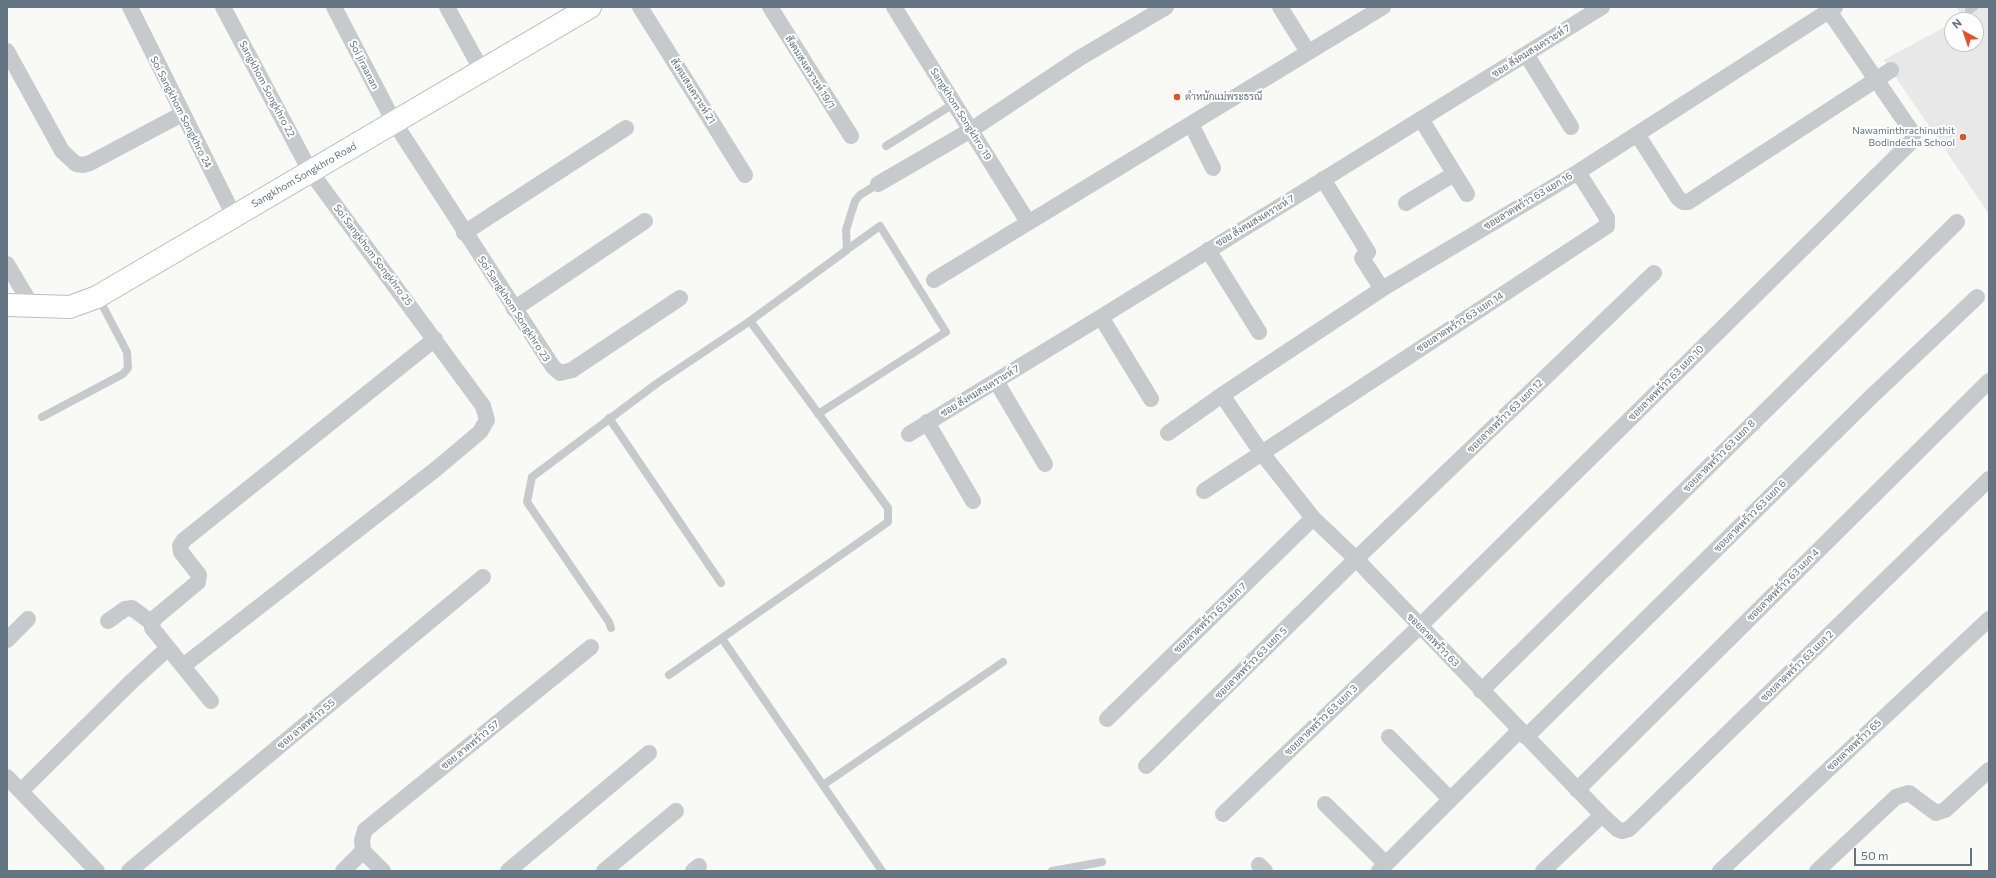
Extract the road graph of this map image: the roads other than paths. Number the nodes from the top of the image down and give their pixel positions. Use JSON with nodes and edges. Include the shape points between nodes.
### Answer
{"nodes":[{"id":1,"x":130,"y":7,"type":"edge"},
{"id":2,"x":223,"y":7,"type":"edge"},
{"id":3,"x":334,"y":7,"type":"edge"},
{"id":4,"x":447,"y":7,"type":"edge"},
{"id":5,"x":590,"y":7,"type":"edge"},
{"id":6,"x":640,"y":7,"type":"edge"},
{"id":7,"x":770,"y":7,"type":"edge"},
{"id":8,"x":894,"y":7,"type":"edge"},
{"id":9,"x":1166,"y":7,"type":"edge"},
{"id":10,"x":1280,"y":7,"type":"edge"},
{"id":11,"x":1383,"y":7,"type":"edge"},
{"id":12,"x":1602,"y":7,"type":"edge"},
{"id":13,"x":1832,"y":9,"type":"edge"},
{"id":14,"x":7,"y":51,"type":"edge"},
{"id":15,"x":1308,"y":52,"type":"junction"},
{"id":16,"x":1526,"y":54,"type":"junction"},
{"id":17,"x":1891,"y":70,"type":"dead end"},
{"id":18,"x":482,"y":71,"type":"junction"},
{"id":19,"x":1876,"y":80,"type":"junction"},
{"id":20,"x":955,"y":103,"type":"junction"},
{"id":21,"x":182,"y":114,"type":"junction"},
{"id":22,"x":1421,"y":119,"type":"junction"},
{"id":23,"x":394,"y":122,"type":"junction"},
{"id":24,"x":1191,"y":124,"type":"junction"},
{"id":25,"x":1571,"y":127,"type":"dead end"},
{"id":26,"x":626,"y":128,"type":"dead end"},
{"id":27,"x":972,"y":130,"type":"junction"},
{"id":28,"x":1637,"y":134,"type":"junction"},
{"id":29,"x":851,"y":136,"type":"dead end"},
{"id":30,"x":886,"y":146,"type":"dead end"},
{"id":31,"x":1213,"y":168,"type":"dead end"},
{"id":32,"x":310,"y":171,"type":"junction"},
{"id":33,"x":1578,"y":172,"type":"junction"},
{"id":34,"x":1454,"y":174,"type":"junction"},
{"id":35,"x":745,"y":175,"type":"dead end"},
{"id":36,"x":1323,"y":179,"type":"junction"},
{"id":37,"x":878,"y":184,"type":"joint"},
{"id":38,"x":1467,"y":194,"type":"dead end"},
{"id":39,"x":1406,"y":203,"type":"dead end"},
{"id":40,"x":234,"y":216,"type":"junction"},
{"id":41,"x":645,"y":221,"type":"dead end"},
{"id":42,"x":1028,"y":222,"type":"junction"},
{"id":43,"x":1957,"y":222,"type":"dead end"},
{"id":44,"x":464,"y":233,"type":"junction"},
{"id":45,"x":1208,"y":250,"type":"junction"},
{"id":46,"x":845,"y":251,"type":"junction"},
{"id":47,"x":7,"y":264,"type":"edge"},
{"id":48,"x":1654,"y":273,"type":"dead end"},
{"id":49,"x":934,"y":280,"type":"dead end"},
{"id":50,"x":1382,"y":289,"type":"junction"},
{"id":51,"x":97,"y":297,"type":"junction"},
{"id":52,"x":1976,"y":297,"type":"dead end"},
{"id":53,"x":680,"y":298,"type":"dead end"},
{"id":54,"x":7,"y":305,"type":"edge"},
{"id":55,"x":32,"y":306,"type":"junction"},
{"id":56,"x":514,"y":309,"type":"junction"},
{"id":57,"x":1101,"y":317,"type":"junction"},
{"id":58,"x":750,"y":321,"type":"junction"},
{"id":59,"x":1259,"y":332,"type":"dead end"},
{"id":60,"x":435,"y":339,"type":"junction"},
{"id":61,"x":996,"y":381,"type":"junction"},
{"id":62,"x":1989,"y":381,"type":"edge"},
{"id":63,"x":1222,"y":395,"type":"junction"},
{"id":64,"x":1151,"y":399,"type":"dead end"},
{"id":65,"x":818,"y":414,"type":"junction"},
{"id":66,"x":42,"y":417,"type":"dead end"},
{"id":67,"x":609,"y":418,"type":"junction"},
{"id":68,"x":927,"y":422,"type":"junction"},
{"id":69,"x":1168,"y":433,"type":"dead end"},
{"id":70,"x":908,"y":434,"type":"dead end"},
{"id":71,"x":1261,"y":452,"type":"junction"},
{"id":72,"x":1045,"y":464,"type":"dead end"},
{"id":73,"x":1989,"y":479,"type":"edge"},
{"id":74,"x":1204,"y":491,"type":"dead end"},
{"id":75,"x":973,"y":500,"type":"dead end"},
{"id":76,"x":1313,"y":518,"type":"junction"},
{"id":77,"x":1356,"y":559,"type":"junction"},
{"id":78,"x":483,"y":577,"type":"dead end"},
{"id":79,"x":720,"y":582,"type":"dead end"},
{"id":80,"x":28,"y":619,"type":"dead end"},
{"id":81,"x":1989,"y":619,"type":"edge"},
{"id":82,"x":108,"y":621,"type":"dead end"},
{"id":83,"x":152,"y":623,"type":"junction"},
{"id":84,"x":1420,"y":626,"type":"junction"},
{"id":85,"x":611,"y":628,"type":"dead end"},
{"id":86,"x":7,"y":640,"type":"edge"},
{"id":87,"x":723,"y":640,"type":"junction"},
{"id":88,"x":591,"y":647,"type":"dead end"},
{"id":89,"x":168,"y":648,"type":"junction"},
{"id":90,"x":1003,"y":662,"type":"dead end"},
{"id":91,"x":183,"y":666,"type":"junction"},
{"id":92,"x":669,"y":676,"type":"dead end"},
{"id":93,"x":1481,"y":691,"type":"junction"},
{"id":94,"x":211,"y":701,"type":"dead end"},
{"id":95,"x":1107,"y":719,"type":"dead end"},
{"id":96,"x":1523,"y":734,"type":"junction"},
{"id":97,"x":1389,"y":737,"type":"dead end"},
{"id":98,"x":649,"y":753,"type":"dead end"},
{"id":99,"x":1146,"y":766,"type":"dead end"},
{"id":100,"x":1989,"y":770,"type":"edge"},
{"id":101,"x":7,"y":776,"type":"edge"},
{"id":102,"x":823,"y":785,"type":"junction"},
{"id":103,"x":1577,"y":790,"type":"junction"},
{"id":104,"x":21,"y":791,"type":"junction"},
{"id":105,"x":1450,"y":799,"type":"junction"},
{"id":106,"x":1325,"y":804,"type":"dead end"},
{"id":107,"x":676,"y":811,"type":"dead end"},
{"id":108,"x":1223,"y":814,"type":"dead end"},
{"id":109,"x":1602,"y":815,"type":"junction"},
{"id":110,"x":363,"y":851,"type":"junction"},
{"id":111,"x":1102,"y":862,"type":"dead end"},
{"id":112,"x":1382,"y":867,"type":"edge"},
{"id":113,"x":97,"y":871,"type":"edge"},
{"id":114,"x":128,"y":871,"type":"edge"},
{"id":115,"x":343,"y":871,"type":"edge"},
{"id":116,"x":383,"y":871,"type":"edge"},
{"id":117,"x":508,"y":871,"type":"edge"},
{"id":118,"x":604,"y":871,"type":"edge"},
{"id":119,"x":882,"y":871,"type":"edge"},
{"id":120,"x":1052,"y":871,"type":"edge"},
{"id":121,"x":1543,"y":871,"type":"edge"},
{"id":122,"x":1720,"y":871,"type":"edge"},
{"id":123,"x":1817,"y":871,"type":"edge"}],
"edges":[{"from":1,"to":21,"type":"street","name":"Soi Sangkhom Songkhro 24"},
{"from":2,"to":32,"type":"street","name":"Sangkhom Songkhro 22"},
{"from":3,"to":23,"type":"street","name":"Soi Jiraanan"},
{"from":4,"to":18,"type":"street"},
{"from":5,"to":18,"type":"main road","name":"Sangkhom Songkhro Road"},
{"from":6,"to":35,"type":"street","name":"สังคมสงเคราะห์ 21"},
{"from":7,"to":29,"type":"street","name":"สังคมสงเคราะห์ 19/1"},
{"from":8,"to":20,"type":"street","name":"Sangkhom Songkhro 19"},
{"from":9,"to":27,"type":"street","via":[[1078,59]]},
{"from":10,"to":15,"type":"street"},
{"from":11,"to":15,"type":"street"},
{"from":12,"to":16,"type":"street","name":"ซอย สังคมสงเคราะห์ 7"},
{"from":13,"to":19,"type":"street"},
{"from":13,"to":28,"type":"street","name":"ซอยลาดพร้าว 63 แยก 16"},
{"from":14,"to":21,"type":"street","via":[[62,151],[76,164],[90,164]]},
{"from":15,"to":24,"type":"street"},
{"from":16,"to":22,"type":"street","name":"ซอย สังคมสงเคราะห์ 7"},
{"from":16,"to":25,"type":"street"},
{"from":17,"to":19,"type":"street"},
{"from":18,"to":23,"type":"main road","name":"Sangkhom Songkhro Road"},
{"from":19,"to":28,"type":"street","via":[[1688,202],[1682,202],[1678,198]]},
{"from":19,"to":84,"type":"street","name":"ซอยลาดพร้าว 63 แยก 10","via":[[1910,129],[1912,141]]},
{"from":20,"to":27,"type":"street","name":"Sangkhom Songkhro 19"},
{"from":20,"to":30,"type":"lane"},
{"from":21,"to":40,"type":"street","name":"Soi Sangkhom Songkhro 24"},
{"from":22,"to":34,"type":"street"},
{"from":22,"to":36,"type":"street","name":"ซอย สังคมสงเคราะห์ 7"},
{"from":23,"to":32,"type":"main road","name":"Sangkhom Songkhro Road"},
{"from":23,"to":44,"type":"street","name":"Soi Sangkhom Songkhro 23"},
{"from":24,"to":31,"type":"street"},
{"from":24,"to":42,"type":"street"},
{"from":26,"to":44,"type":"street"},
{"from":27,"to":37,"type":"street"},
{"from":27,"to":42,"type":"street","name":"Sangkhom Songkhro 19"},
{"from":28,"to":33,"type":"street","name":"ซอยลาดพร้าว 63 แยก 16"},
{"from":32,"to":40,"type":"main road","name":"Sangkhom Songkhro Road"},
{"from":32,"to":60,"type":"street","name":"Soi Sangkhom Songkhro 25"},
{"from":33,"to":50,"type":"street","name":"ซอยลาดพร้าว 63 แยก 16"},
{"from":33,"to":71,"type":"street","name":"ซอยลาดพร้าว 63 แยก 14","via":[[1607,218],[1607,226]]},
{"from":34,"to":38,"type":"street"},
{"from":34,"to":39,"type":"street"},
{"from":36,"to":45,"type":"street","name":"ซอย สังคมสงเคราะห์ 7"},
{"from":36,"to":50,"type":"street","via":[[1368,252],[1362,258]]},
{"from":37,"to":46,"type":"lane","via":[[855,201],[846,230]]},
{"from":40,"to":51,"type":"main road","name":"Sangkhom Songkhro Road"},
{"from":41,"to":56,"type":"street"},
{"from":42,"to":49,"type":"street"},
{"from":43,"to":93,"type":"street","name":"ซอยลาดพร้าว 63 แยก 8"},
{"from":44,"to":56,"type":"street","name":"Soi Sangkhom Songkhro 23"},
{"from":45,"to":57,"type":"street","name":"ซอย สังคมสงเคราะห์ 7"},
{"from":45,"to":59,"type":"street"},
{"from":46,"to":58,"type":"lane"},
{"from":46,"to":65,"type":"lane","via":[[880,226],[946,332]]},
{"from":47,"to":55,"type":"street"},
{"from":48,"to":77,"type":"street","name":"ซอยลาดพร้าว 63 แยก 12"},
{"from":50,"to":63,"type":"street","name":"ซอยลาดพร้าว 63 แยก 16"},
{"from":51,"to":55,"type":"main road","name":"Sangkhom Songkhro Road","via":[[70,307]]},
{"from":51,"to":66,"type":"lane","via":[[127,352],[128,368],[123,374]]},
{"from":52,"to":96,"type":"street","name":"ซอยลาดพร้าว 63 แยก 6"},
{"from":53,"to":56,"type":"street","name":"Soi Sangkhom Songkhro 23","via":[[572,370],[560,373],[552,367]]},
{"from":54,"to":55,"type":"main road","name":"Sangkhom Songkhro Road"},
{"from":57,"to":61,"type":"street","name":"ซอย สังคมสงเคราะห์ 7"},
{"from":57,"to":64,"type":"street"},
{"from":58,"to":65,"type":"lane"},
{"from":58,"to":67,"type":"lane","via":[[681,366]]},
{"from":60,"to":83,"type":"street","via":[[184,540],[180,546],[181,552],[199,575],[198,582]]},
{"from":60,"to":91,"type":"street","name":"Soi Sangkhom Songkhro 25","via":[[483,406],[487,420],[480,432]]},
{"from":61,"to":68,"type":"street","name":"ซอย สังคมสงเคราะห์ 7"},
{"from":61,"to":72,"type":"street"},
{"from":62,"to":103,"type":"street","name":"ซอยลาดพร้าว 63 แยก 4"},
{"from":63,"to":69,"type":"street","name":"ซอยลาดพร้าว 63 แยก 16"},
{"from":63,"to":71,"type":"street","name":"ซอยลาดพร้าว 63"},
{"from":65,"to":87,"type":"lane","via":[[888,508],[888,522]]},
{"from":67,"to":79,"type":"lane"},
{"from":67,"to":85,"type":"lane","via":[[532,478],[527,502]]},
{"from":68,"to":70,"type":"street","name":"ซอย สังคมสงเคราะห์ 7"},
{"from":68,"to":75,"type":"street"},
{"from":71,"to":74,"type":"street"},
{"from":71,"to":76,"type":"street","name":"ซอยลาดพร้าว 63"},
{"from":73,"to":109,"type":"street","name":"ซอยลาดพร้าว 63 แยก 2","via":[[1629,829],[1617,829]]},
{"from":76,"to":77,"type":"street","name":"ซอยลาดพร้าว 63"},
{"from":76,"to":95,"type":"street","name":"ซอยลาดพร้าว 63 แยก 7"},
{"from":77,"to":84,"type":"street","name":"ซอยลาดพร้าว 63"},
{"from":77,"to":99,"type":"street","name":"ซอยลาดพร้าว 63 แยก 5"},
{"from":78,"to":114,"type":"street","name":"ซอย ลาดพร้าว 55"},
{"from":80,"to":86,"type":"street"},
{"from":81,"to":122,"type":"street","name":"ซอยลาดพร้าว 65"},
{"from":82,"to":83,"type":"street","via":[[124,609],[132,608]]},
{"from":83,"to":89,"type":"street","via":[[155,632]]},
{"from":84,"to":93,"type":"street","name":"ซอยลาดพร้าว 63"},
{"from":84,"to":108,"type":"street","name":"ซอยลาดพร้าว 63 แยก 3"},
{"from":87,"to":92,"type":"lane"},
{"from":87,"to":102,"type":"lane"},
{"from":88,"to":110,"type":"street","name":"ซอย ลาดพร้าว 57","via":[[365,830],[362,840]]},
{"from":89,"to":91,"type":"street"},
{"from":89,"to":104,"type":"street"},
{"from":90,"to":102,"type":"lane"},
{"from":91,"to":94,"type":"street"},
{"from":93,"to":96,"type":"street","name":"ซอยลาดพร้าว 63"},
{"from":96,"to":103,"type":"street","name":"ซอยลาดพร้าว 63"},
{"from":96,"to":105,"type":"street","name":"ซอยลาดพร้าว 63 แยก 6"},
{"from":97,"to":105,"type":"street"},
{"from":98,"to":117,"type":"street"},
{"from":100,"to":123,"type":"street","via":[[1945,810],[1936,813],[1909,794],[1896,797]]},
{"from":101,"to":104,"type":"street"},
{"from":102,"to":119,"type":"lane"},
{"from":103,"to":109,"type":"street","name":"ซอยลาดพร้าว 63"},
{"from":104,"to":113,"type":"street"},
{"from":105,"to":112,"type":"street","name":"ซอยลาดพร้าว 63 แยก 6"},
{"from":106,"to":112,"type":"street"},
{"from":107,"to":118,"type":"street"},
{"from":109,"to":121,"type":"street"},
{"from":110,"to":115,"type":"street"},
{"from":110,"to":116,"type":"street"},
{"from":111,"to":120,"type":"lane"}]}
